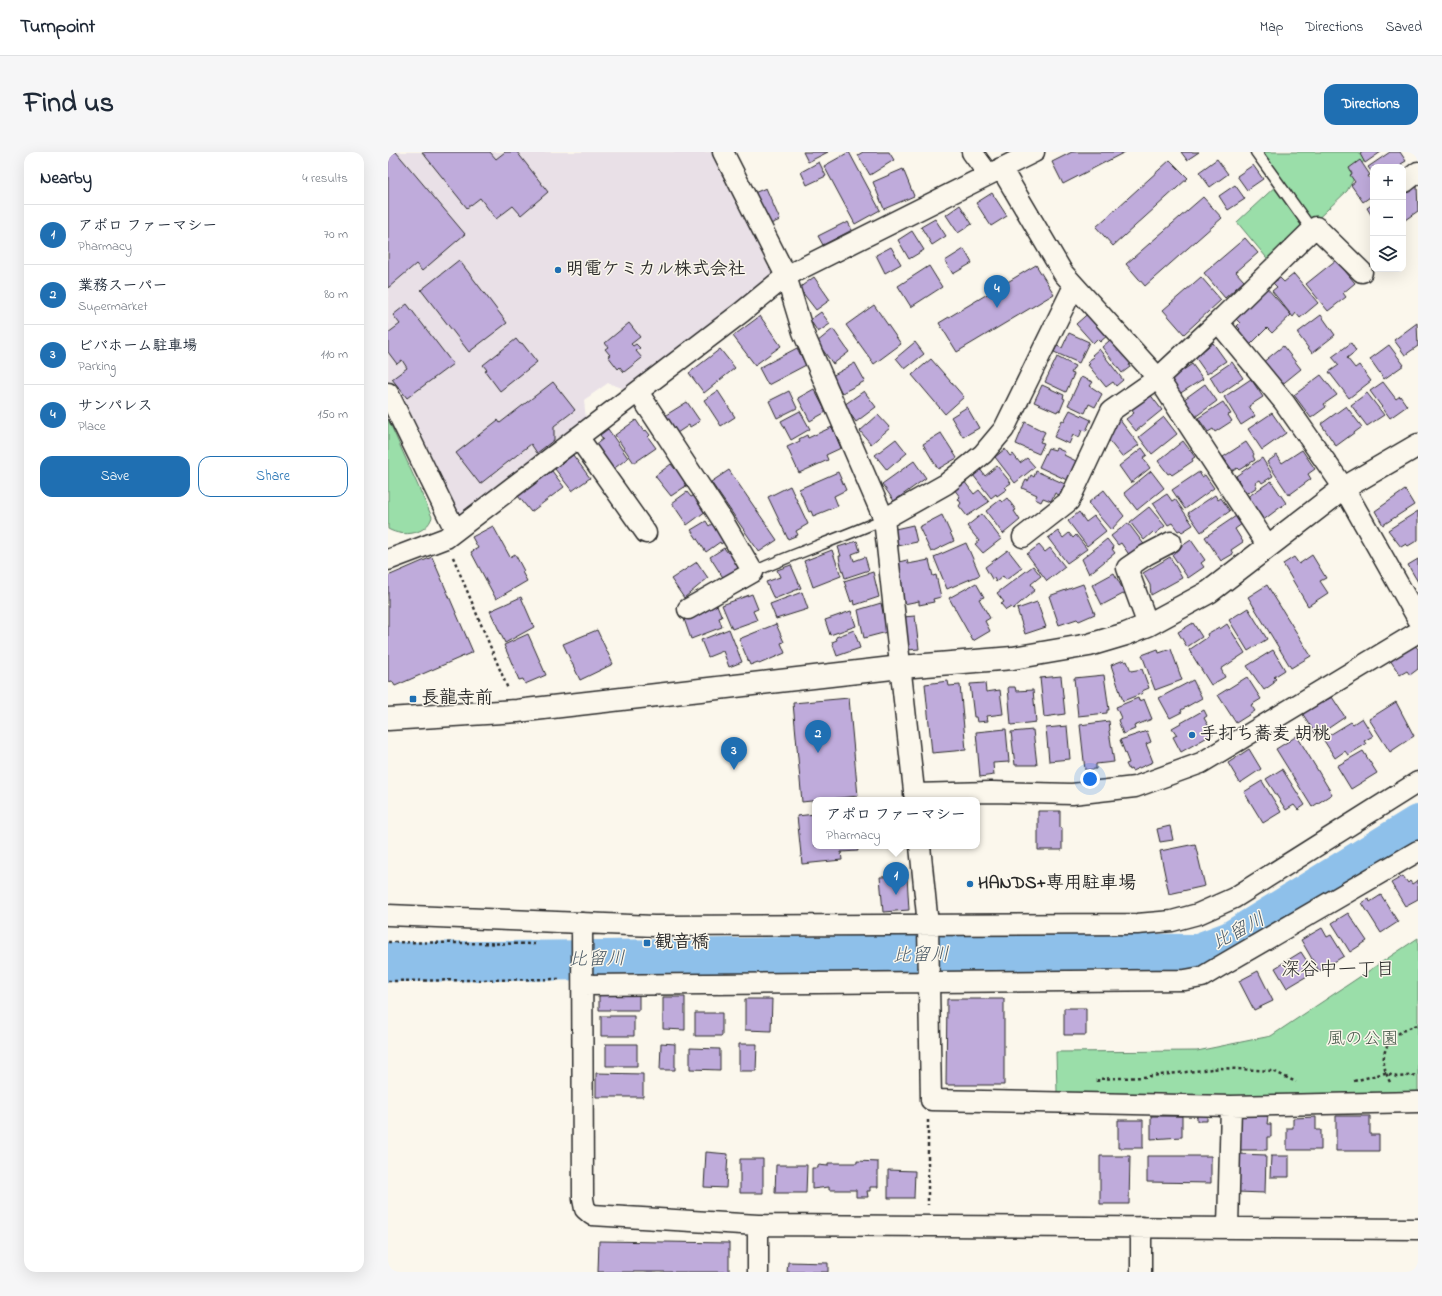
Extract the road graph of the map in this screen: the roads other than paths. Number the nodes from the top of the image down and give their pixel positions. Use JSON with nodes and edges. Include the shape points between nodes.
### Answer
{"nodes":[{"id":1,"x":723,"y":152,"type":"edge"},
{"id":2,"x":972,"y":152,"type":"edge"},
{"id":3,"x":1034,"y":152,"type":"edge"},
{"id":4,"x":1256,"y":152,"type":"edge"},
{"id":5,"x":994,"y":172,"type":"junction"},
{"id":6,"x":1312,"y":230,"type":"junction"},
{"id":7,"x":1362,"y":272,"type":"dead end"},
{"id":8,"x":786,"y":276,"type":"junction"},
{"id":9,"x":1074,"y":286,"type":"junction"},
{"id":10,"x":1218,"y":322,"type":"junction"},
{"id":11,"x":1158,"y":378,"type":"junction"},
{"id":12,"x":388,"y":392,"type":"edge"},
{"id":13,"x":638,"y":392,"type":"junction"},
{"id":14,"x":578,"y":437,"type":"junction"},
{"id":15,"x":1418,"y":445,"type":"edge"},
{"id":16,"x":1344,"y":488,"type":"junction"},
{"id":17,"x":884,"y":519,"type":"junction"},
{"id":18,"x":646,"y":533,"type":"dead end"},
{"id":19,"x":450,"y":534,"type":"junction"},
{"id":20,"x":1023,"y":537,"type":"dead end"},
{"id":21,"x":1171,"y":542,"type":"dead end"},
{"id":22,"x":1267,"y":548,"type":"junction"},
{"id":23,"x":388,"y":560,"type":"edge"},
{"id":24,"x":753,"y":572,"type":"junction"},
{"id":25,"x":688,"y":609,"type":"dead end"},
{"id":26,"x":1418,"y":620,"type":"edge"},
{"id":27,"x":1148,"y":625,"type":"junction"},
{"id":28,"x":1418,"y":632,"type":"edge"},
{"id":29,"x":900,"y":666,"type":"junction"},
{"id":30,"x":388,"y":719,"type":"edge"},
{"id":31,"x":1418,"y":782,"type":"edge"},
{"id":32,"x":914,"y":797,"type":"edge"},
{"id":33,"x":920,"y":849,"type":"edge"},
{"id":34,"x":1418,"y":851,"type":"edge"},
{"id":35,"x":388,"y":915,"type":"edge"},
{"id":36,"x":582,"y":923,"type":"junction"},
{"id":37,"x":927,"y":934,"type":"junction"},
{"id":38,"x":928,"y":975,"type":"junction"},
{"id":39,"x":583,"y":978,"type":"junction"},
{"id":40,"x":1418,"y":1102,"type":"edge"},
{"id":41,"x":1231,"y":1106,"type":"junction"},
{"id":42,"x":758,"y":1226,"type":"junction"},
{"id":43,"x":1141,"y":1227,"type":"junction"},
{"id":44,"x":1228,"y":1227,"type":"junction"},
{"id":45,"x":1418,"y":1228,"type":"edge"},
{"id":46,"x":758,"y":1272,"type":"edge"},
{"id":47,"x":1141,"y":1272,"type":"edge"}],
"edges":[{"from":1,"to":8,"type":"street"},
{"from":2,"to":5,"type":"street"},
{"from":3,"to":5,"type":"street"},
{"from":4,"to":6,"type":"lane"},
{"from":5,"to":8,"type":"street"},
{"from":5,"to":9,"type":"street"},
{"from":6,"to":7,"type":"street","via":[[1316,227]]},
{"from":6,"to":10,"type":"street"},
{"from":8,"to":13,"type":"street"},
{"from":8,"to":17,"type":"street","via":[[803,332]]},
{"from":9,"to":11,"type":"street"},
{"from":9,"to":17,"type":"street","via":[[1004,429],[983,454],[946,484]]},
{"from":10,"to":11,"type":"street"},
{"from":10,"to":16,"type":"street","via":[[1284,402]]},
{"from":11,"to":20,"type":"street","via":[[1111,411],[1069,501]]},
{"from":11,"to":22,"type":"street"},
{"from":12,"to":19,"type":"street"},
{"from":13,"to":14,"type":"street"},
{"from":13,"to":24,"type":"street","via":[[723,521]]},
{"from":14,"to":18,"type":"street"},
{"from":14,"to":19,"type":"street"},
{"from":15,"to":16,"type":"street"},
{"from":16,"to":22,"type":"street"},
{"from":16,"to":26,"type":"street"},
{"from":17,"to":24,"type":"lane"},
{"from":17,"to":29,"type":"street"},
{"from":19,"to":23,"type":"street"},
{"from":21,"to":27,"type":"street","via":[[1127,568]]},
{"from":22,"to":27,"type":"street","via":[[1209,592]]},
{"from":24,"to":25,"type":"street"},
{"from":27,"to":29,"type":"street","via":[[1082,646],[1013,658]]},
{"from":28,"to":32,"type":"street","via":[[1200,763],[1135,786],[1072,794],[991,792]]},
{"from":29,"to":30,"type":"street","via":[[517,711]]},
{"from":29,"to":32,"type":"street"},
{"from":31,"to":37,"type":"street","via":[[1234,898],[1198,914],[1137,924]]},
{"from":33,"to":37,"type":"street"},
{"from":34,"to":38,"type":"street","via":[[1202,976],[1184,980]]},
{"from":35,"to":36,"type":"street"},
{"from":36,"to":37,"type":"street"},
{"from":36,"to":39,"type":"street"},
{"from":37,"to":38,"type":"street"},
{"from":38,"to":39,"type":"street"},
{"from":38,"to":41,"type":"street","via":[[931,1100]]},
{"from":39,"to":42,"type":"street","via":[[585,1209],[592,1215]]},
{"from":40,"to":41,"type":"street"},
{"from":41,"to":44,"type":"street"},
{"from":42,"to":43,"type":"street"},
{"from":42,"to":46,"type":"street"},
{"from":43,"to":44,"type":"street"},
{"from":43,"to":47,"type":"street"},
{"from":44,"to":45,"type":"street"}]}
